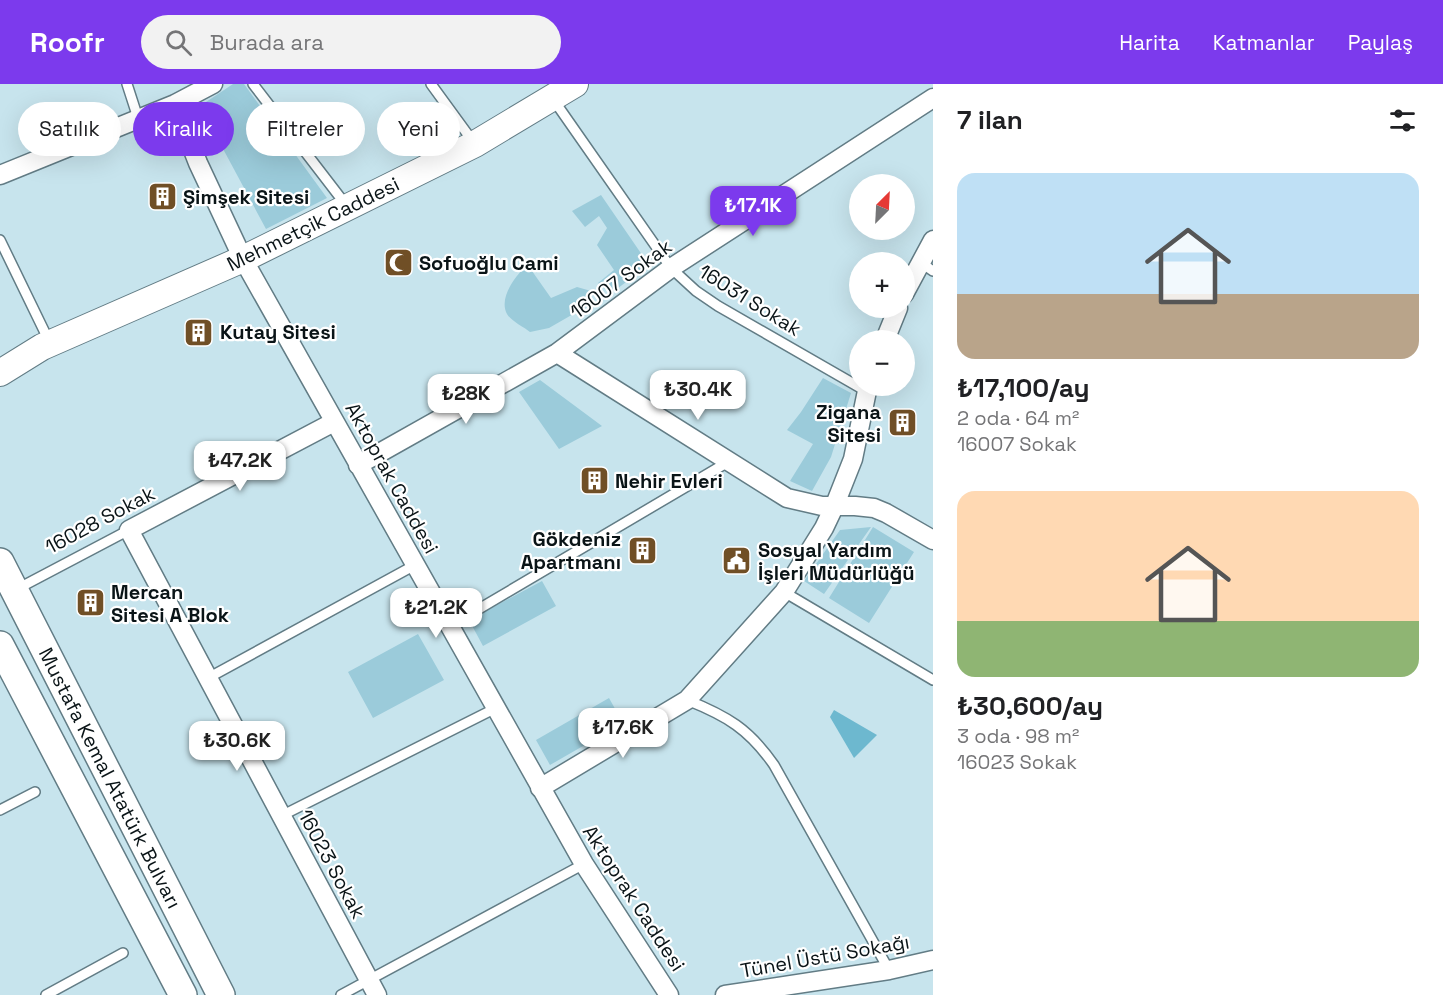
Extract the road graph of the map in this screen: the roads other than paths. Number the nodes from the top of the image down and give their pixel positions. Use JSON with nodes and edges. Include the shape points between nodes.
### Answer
{"nodes":[{"id":1,"x":128,"y":84,"type":"edge"},
{"id":2,"x":213,"y":84,"type":"edge"},
{"id":3,"x":254,"y":84,"type":"edge"},
{"id":4,"x":431,"y":84,"type":"edge"},
{"id":5,"x":575,"y":84,"type":"edge"},
{"id":6,"x":933,"y":98,"type":"edge"},
{"id":7,"x":553,"y":99,"type":"junction"},
{"id":8,"x":133,"y":102,"type":"edge"},
{"id":9,"x":179,"y":102,"type":"edge"},
{"id":10,"x":133,"y":120,"type":"edge"},
{"id":11,"x":475,"y":144,"type":"junction"},
{"id":12,"x":195,"y":156,"type":"edge"},
{"id":13,"x":0,"y":175,"type":"edge"},
{"id":14,"x":347,"y":207,"type":"junction"},
{"id":15,"x":0,"y":240,"type":"edge"},
{"id":16,"x":933,"y":240,"type":"edge"},
{"id":17,"x":243,"y":260,"type":"junction"},
{"id":18,"x":926,"y":266,"type":"edge"},
{"id":19,"x":671,"y":268,"type":"junction"},
{"id":20,"x":915,"y":280,"type":"edge"},
{"id":21,"x":46,"y":346,"type":"junction"},
{"id":22,"x":557,"y":353,"type":"junction"},
{"id":23,"x":0,"y":356,"type":"edge"},
{"id":24,"x":0,"y":373,"type":"edge"},
{"id":25,"x":849,"y":378,"type":"edge"},
{"id":26,"x":866,"y":396,"type":"edge"},
{"id":27,"x":334,"y":422,"type":"junction"},
{"id":28,"x":728,"y":462,"type":"junction"},
{"id":29,"x":358,"y":465,"type":"junction"},
{"id":30,"x":834,"y":507,"type":"junction"},
{"id":31,"x":129,"y":530,"type":"junction"},
{"id":32,"x":933,"y":540,"type":"edge"},
{"id":33,"x":0,"y":562,"type":"edge"},
{"id":34,"x":415,"y":565,"type":"junction"},
{"id":35,"x":15,"y":591,"type":"junction"},
{"id":36,"x":784,"y":592,"type":"junction"},
{"id":37,"x":450,"y":626,"type":"junction"},
{"id":38,"x":0,"y":645,"type":"edge"},
{"id":39,"x":208,"y":678,"type":"junction"},
{"id":40,"x":933,"y":680,"type":"edge"},
{"id":41,"x":687,"y":700,"type":"junction"},
{"id":42,"x":496,"y":708,"type":"junction"},
{"id":43,"x":540,"y":788,"type":"junction"},
{"id":44,"x":35,"y":792,"type":"dead end"},
{"id":45,"x":0,"y":810,"type":"edge"},
{"id":46,"x":281,"y":816,"type":"junction"},
{"id":47,"x":584,"y":864,"type":"junction"},
{"id":48,"x":123,"y":953,"type":"dead end"},
{"id":49,"x":933,"y":960,"type":"edge"},
{"id":50,"x":889,"y":970,"type":"junction"},
{"id":51,"x":372,"y":988,"type":"edge"},
{"id":52,"x":46,"y":995,"type":"edge"},
{"id":53,"x":183,"y":995,"type":"edge"},
{"id":54,"x":221,"y":995,"type":"edge"},
{"id":55,"x":341,"y":995,"type":"edge"},
{"id":56,"x":669,"y":995,"type":"edge"},
{"id":57,"x":725,"y":995,"type":"edge"}],
"edges":[{"from":1,"to":8,"type":"lane"},
{"from":2,"to":9,"type":"street"},
{"from":3,"to":14,"type":"lane"},
{"from":4,"to":11,"type":"lane"},
{"from":5,"to":7,"type":"main road","name":"Mehmetçik Caddesi"},
{"from":6,"to":19,"type":"street","name":"16007 Sokak"},
{"from":7,"to":11,"type":"main road","name":"Mehmetçik Caddesi"},
{"from":7,"to":19,"type":"lane","name":"16031 Sokak"},
{"from":10,"to":13,"type":"street"},
{"from":11,"to":14,"type":"main road","name":"Mehmetçik Caddesi"},
{"from":12,"to":17,"type":"street","name":"Aktoprak Caddesi"},
{"from":14,"to":17,"type":"main road","name":"Mehmetçik Caddesi"},
{"from":15,"to":21,"type":"lane"},
{"from":16,"to":18,"type":"street"},
{"from":17,"to":21,"type":"main road","name":"Mehmetçik Caddesi"},
{"from":17,"to":27,"type":"street","name":"Aktoprak Caddesi"},
{"from":18,"to":20,"type":"street"},
{"from":19,"to":22,"type":"street","name":"16007 Sokak"},
{"from":19,"to":25,"type":"lane","name":"16031 Sokak","via":[[718,306]]},
{"from":21,"to":23,"type":"main road","name":"Mehmetçik Caddesi"},
{"from":21,"to":24,"type":"main road","name":"Mehmetçik Caddesi"},
{"from":22,"to":28,"type":"street"},
{"from":22,"to":29,"type":"street","name":"16007 Sokak"},
{"from":26,"to":30,"type":"street","via":[[854,459]]},
{"from":27,"to":29,"type":"street","name":"Aktoprak Caddesi"},
{"from":27,"to":31,"type":"street","name":"16028 Sokak"},
{"from":28,"to":30,"type":"street","via":[[788,498]]},
{"from":28,"to":37,"type":"lane"},
{"from":29,"to":34,"type":"street","name":"Aktoprak Caddesi"},
{"from":30,"to":32,"type":"street","via":[[874,508]]},
{"from":30,"to":36,"type":"street"},
{"from":31,"to":35,"type":"lane","name":"16028 Sokak"},
{"from":31,"to":39,"type":"street","name":"16023 Sokak"},
{"from":33,"to":35,"type":"main road","name":"Mustafa Kemal Atatürk Bulvarı"},
{"from":34,"to":37,"type":"street","name":"Aktoprak Caddesi"},
{"from":34,"to":39,"type":"lane"},
{"from":35,"to":54,"type":"main road","name":"Mustafa Kemal Atatürk Bulvarı"},
{"from":36,"to":40,"type":"lane"},
{"from":36,"to":41,"type":"street"},
{"from":37,"to":42,"type":"street","name":"Aktoprak Caddesi"},
{"from":38,"to":53,"type":"main road","name":"Mustafa Kemal Atatürk Bulvarı"},
{"from":39,"to":46,"type":"street","name":"16023 Sokak"},
{"from":41,"to":43,"type":"street"},
{"from":41,"to":50,"type":"lane","via":[[738,725],[759,744]]},
{"from":42,"to":43,"type":"street","name":"Aktoprak Caddesi"},
{"from":42,"to":46,"type":"lane"},
{"from":43,"to":47,"type":"street","name":"Aktoprak Caddesi"},
{"from":44,"to":45,"type":"lane"},
{"from":46,"to":51,"type":"street","name":"16023 Sokak"},
{"from":47,"to":51,"type":"lane"},
{"from":47,"to":56,"type":"street","name":"Aktoprak Caddesi"},
{"from":48,"to":52,"type":"lane"},
{"from":49,"to":50,"type":"street","name":"Tünel Üstü Sokağı"},
{"from":50,"to":57,"type":"street","name":"Tünel Üstü Sokağı"},
{"from":51,"to":55,"type":"lane"}]}
